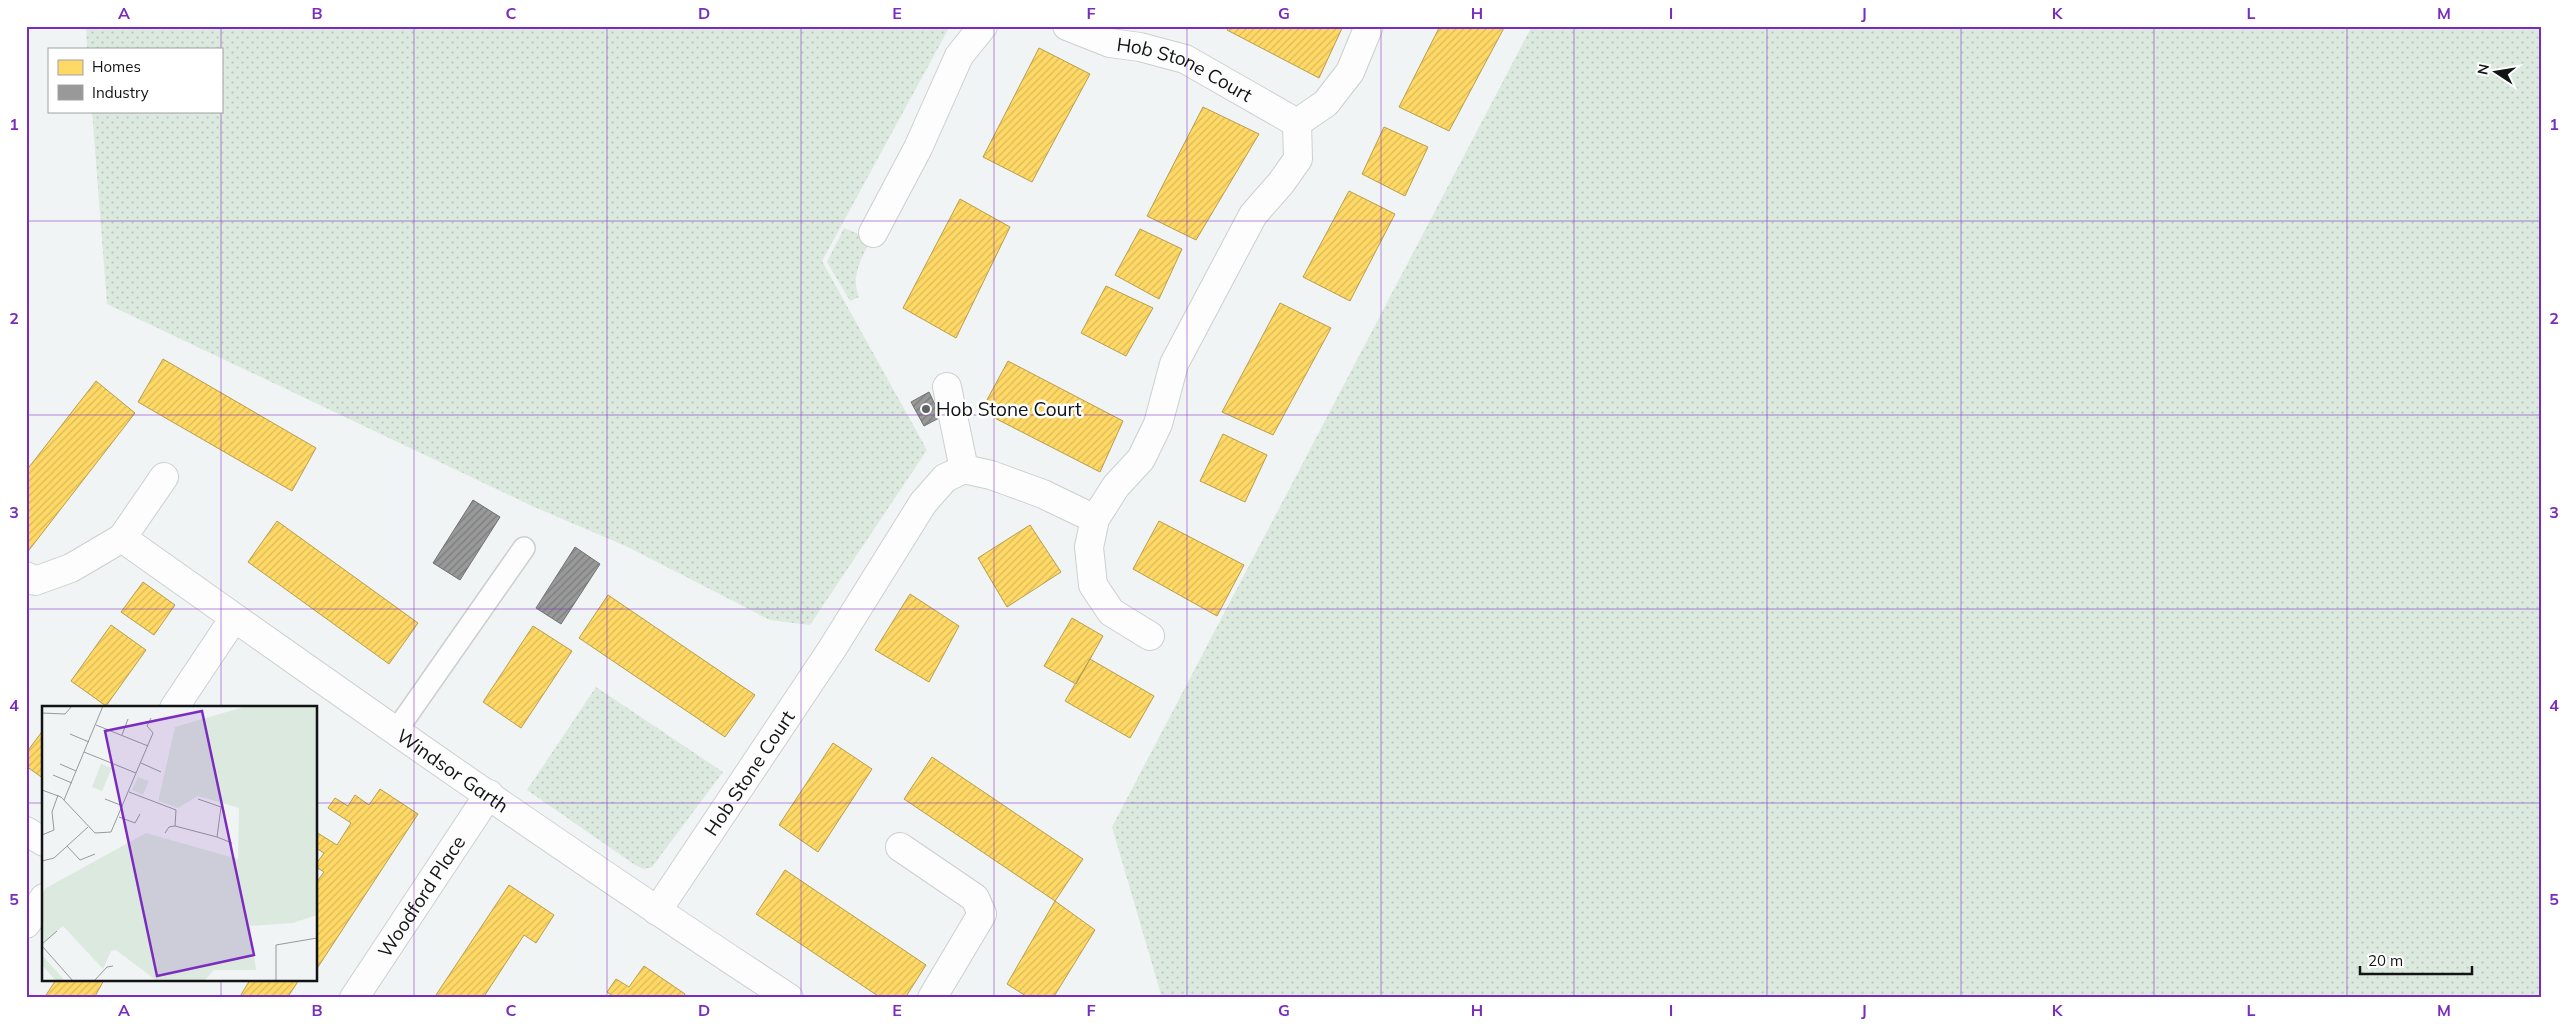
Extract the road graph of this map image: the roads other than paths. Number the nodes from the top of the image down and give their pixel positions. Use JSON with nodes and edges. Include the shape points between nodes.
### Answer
{"nodes":[{"id":1,"x":983,"y":26,"type":"edge"},
{"id":2,"x":1067,"y":26,"type":"edge"},
{"id":3,"x":1369,"y":26,"type":"edge"},
{"id":4,"x":1297,"y":123,"type":"junction"},
{"id":5,"x":873,"y":233,"type":"dead end"},
{"id":6,"x":947,"y":387,"type":"dead end"},
{"id":7,"x":964,"y":469,"type":"junction"},
{"id":8,"x":164,"y":478,"type":"dead end"},
{"id":9,"x":1095,"y":519,"type":"junction"},
{"id":10,"x":122,"y":538,"type":"junction"},
{"id":11,"x":524,"y":548,"type":"dead end"},
{"id":12,"x":30,"y":579,"type":"edge"},
{"id":13,"x":234,"y":618,"type":"junction"},
{"id":14,"x":1150,"y":636,"type":"dead end"},
{"id":15,"x":175,"y":706,"type":"edge"},
{"id":16,"x":396,"y":731,"type":"junction"},
{"id":17,"x":489,"y":794,"type":"junction"},
{"id":18,"x":26,"y":831,"type":"edge"},
{"id":19,"x":42,"y":841,"type":"edge"},
{"id":20,"x":900,"y":847,"type":"dead end"},
{"id":21,"x":42,"y":901,"type":"edge"},
{"id":22,"x":657,"y":911,"type":"junction"},
{"id":23,"x":26,"y":924,"type":"edge"},
{"id":24,"x":354,"y":998,"type":"edge"},
{"id":25,"x":789,"y":998,"type":"edge"},
{"id":26,"x":932,"y":998,"type":"edge"}],
"edges":[{"from":1,"to":5,"type":"street","via":[[959,56],[918,148]]},
{"from":2,"to":4,"type":"street","name":"Hob Stone Court","via":[[1110,43],[1185,59]]},
{"from":3,"to":4,"type":"street","via":[[1350,72],[1326,102]]},
{"from":4,"to":9,"type":"street","via":[[1298,159],[1253,215],[1174,364],[1158,424],[1141,459],[1116,486]]},
{"from":6,"to":7,"type":"street"},
{"from":7,"to":9,"type":"street","via":[[1043,494]]},
{"from":7,"to":22,"type":"street","name":"Hob Stone Court","via":[[944,478],[923,503],[832,649]]},
{"from":8,"to":10,"type":"street"},
{"from":9,"to":14,"type":"street","via":[[1089,547],[1094,585],[1111,612]]},
{"from":10,"to":12,"type":"street","via":[[71,568]]},
{"from":10,"to":13,"type":"street","name":"Windsor Garth"},
{"from":11,"to":16,"type":"lane"},
{"from":13,"to":15,"type":"street"},
{"from":13,"to":16,"type":"street","name":"Windsor Garth"},
{"from":16,"to":17,"type":"street","name":"Windsor Garth"},
{"from":17,"to":22,"type":"street","name":"Windsor Garth"},
{"from":17,"to":24,"type":"street","name":"Woodford Place"},
{"from":18,"to":19,"type":"street"},
{"from":20,"to":26,"type":"street","via":[[975,898],[982,914]]},
{"from":21,"to":23,"type":"street"},
{"from":22,"to":25,"type":"street","name":"Windsor Garth"}]}
